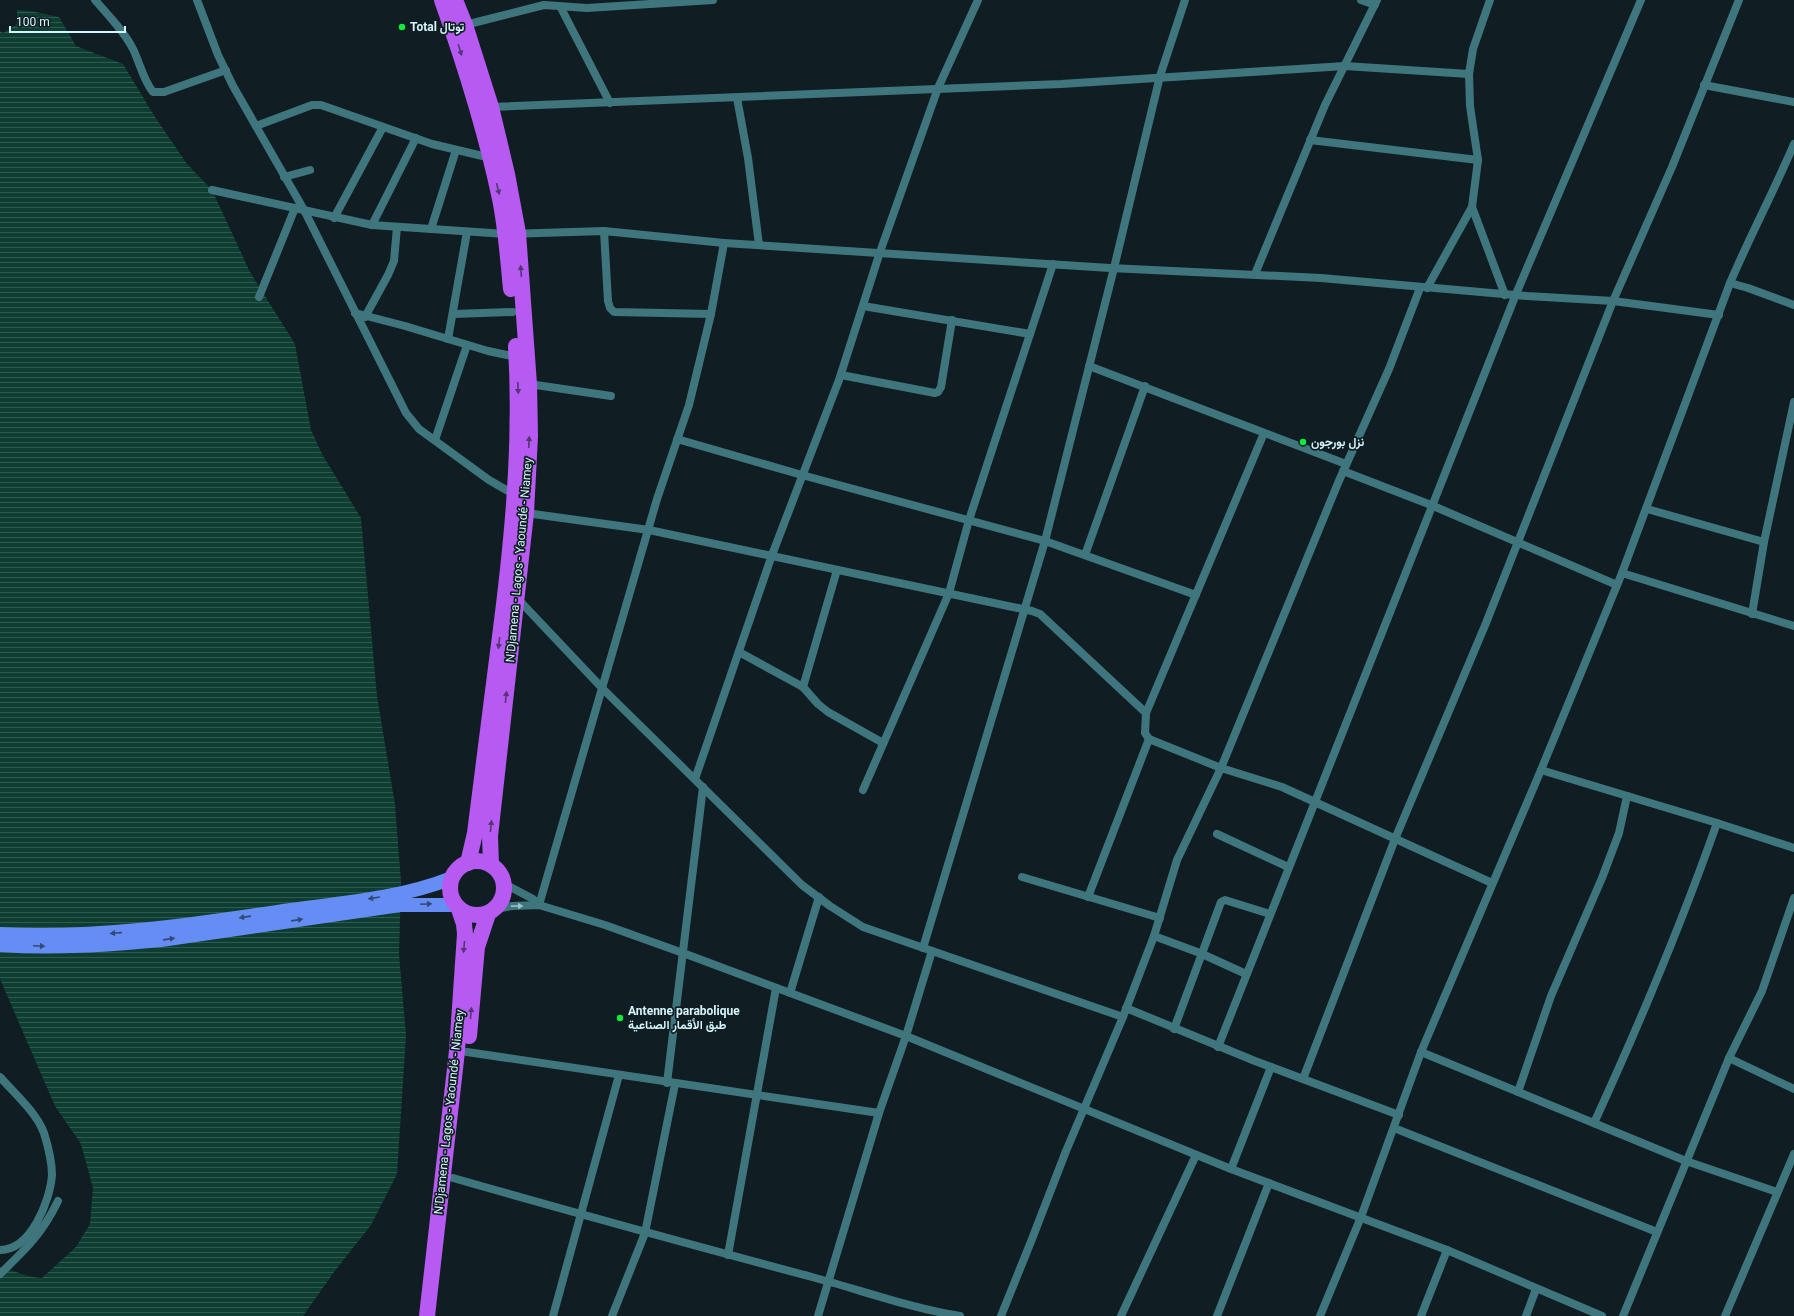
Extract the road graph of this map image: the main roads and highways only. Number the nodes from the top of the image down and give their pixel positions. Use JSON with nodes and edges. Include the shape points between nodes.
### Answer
{"nodes":[{"id":1,"x":442,"y":0,"type":"edge"},
{"id":2,"x":455,"y":0,"type":"edge"},
{"id":3,"x":512,"y":233,"type":"junction"},
{"id":4,"x":468,"y":863,"type":"junction"},
{"id":5,"x":491,"y":865,"type":"junction"},
{"id":6,"x":452,"y":878,"type":"junction"},
{"id":7,"x":457,"y":907,"type":"junction"},
{"id":8,"x":491,"y":912,"type":"junction"},
{"id":9,"x":0,"y":934,"type":"edge"},
{"id":10,"x":0,"y":945,"type":"edge"},
{"id":11,"x":427,"y":1316,"type":"edge"},
{"id":12,"x":438,"y":1316,"type":"edge"}],
"edges":[{"from":1,"to":3,"type":"highway","name":"N'Djamena - Lagos - Yaoundé - Niamey","one_way":true,"via":[[458,43]]},
{"from":2,"to":3,"type":"highway","name":"N'Djamena - Lagos - Yaoundé - Niamey","via":[[491,107],[507,174]]},
{"from":3,"to":4,"type":"highway","name":"N'Djamena - Lagos - Yaoundé - Niamey","one_way":true,"via":[[518,436],[515,495],[475,833]]},
{"from":5,"to":3,"type":"highway","name":"N'Djamena - Lagos - Yaoundé - Niamey","one_way":true,"via":[[490,836],[526,513],[530,436],[530,384]]},
{"from":4,"to":5,"type":"highway","via":[[480,861]]},
{"from":4,"to":6,"type":"highway","via":[[458,869]]},
{"from":5,"to":8,"type":"highway","via":[[499,873],[503,883],[503,894]]},
{"from":6,"to":7,"type":"highway","via":[[450,894]]},
{"from":6,"to":9,"type":"main road","one_way":true,"via":[[405,893],[160,929],[72,936]]},
{"from":7,"to":8,"type":"highway","via":[[474,915]]},
{"from":10,"to":7,"type":"main road","one_way":true,"via":[[123,944],[400,905]]},
{"from":7,"to":11,"type":"highway","name":"N'Djamena - Lagos - Yaoundé - Niamey","one_way":true,"via":[[465,934],[457,1051]]},
{"from":12,"to":8,"type":"highway","name":"N'Djamena - Lagos - Yaoundé - Niamey","one_way":true,"via":[[477,947]]}]}
